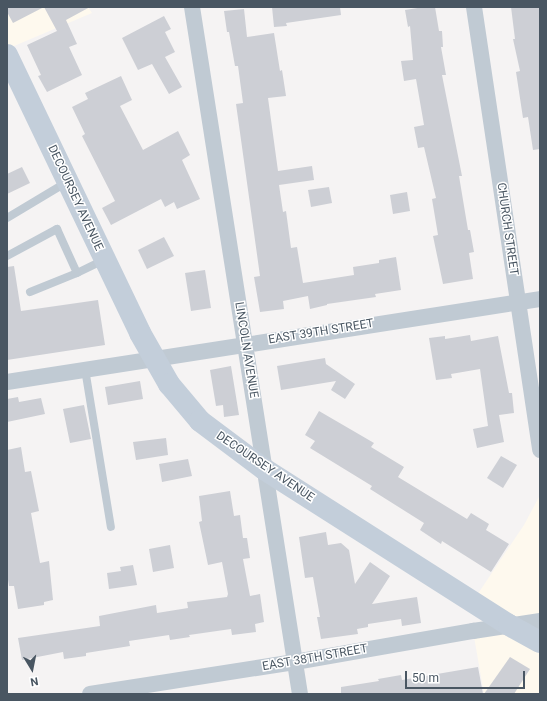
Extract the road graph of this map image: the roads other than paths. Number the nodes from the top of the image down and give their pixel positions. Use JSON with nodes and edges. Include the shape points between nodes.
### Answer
{"nodes":[{"id":1,"x":192,"y":7,"type":"edge"},
{"id":2,"x":474,"y":7,"type":"edge"},
{"id":3,"x":7,"y":55,"type":"edge"},
{"id":4,"x":68,"y":182,"type":"junction"},
{"id":5,"x":7,"y":218,"type":"edge"},
{"id":6,"x":7,"y":256,"type":"edge"},
{"id":7,"x":104,"y":260,"type":"junction"},
{"id":8,"x":77,"y":273,"type":"junction"},
{"id":9,"x":30,"y":292,"type":"dead end"},
{"id":10,"x":540,"y":299,"type":"edge"},
{"id":11,"x":518,"y":302,"type":"junction"},
{"id":12,"x":245,"y":344,"type":"junction"},
{"id":13,"x":154,"y":359,"type":"junction"},
{"id":14,"x":85,"y":369,"type":"junction"},
{"id":15,"x":7,"y":382,"type":"edge"},
{"id":16,"x":540,"y":450,"type":"edge"},
{"id":17,"x":264,"y":469,"type":"junction"},
{"id":18,"x":111,"y":527,"type":"dead end"},
{"id":19,"x":540,"y":621,"type":"edge"},
{"id":20,"x":509,"y":625,"type":"junction"},
{"id":21,"x":540,"y":642,"type":"edge"},
{"id":22,"x":295,"y":662,"type":"junction"},
{"id":23,"x":97,"y":694,"type":"edge"},
{"id":24,"x":300,"y":694,"type":"edge"}],
"edges":[{"from":1,"to":12,"type":"street","name":"LINCOLN AVENUE"},
{"from":2,"to":11,"type":"street","name":"CHURCH STREET"},
{"from":3,"to":4,"type":"main road","name":"DECOURSEY AVENUE"},
{"from":4,"to":5,"type":"lane"},
{"from":4,"to":7,"type":"main road","name":"DECOURSEY AVENUE"},
{"from":6,"to":8,"type":"lane","via":[[57,229]]},
{"from":7,"to":8,"type":"lane"},
{"from":7,"to":13,"type":"main road","name":"DECOURSEY AVENUE"},
{"from":8,"to":9,"type":"lane"},
{"from":10,"to":11,"type":"street","name":"EAST 39TH STREET"},
{"from":11,"to":12,"type":"street","name":"EAST 39TH STREET"},
{"from":11,"to":16,"type":"street","name":"CHURCH STREET"},
{"from":12,"to":13,"type":"street","name":"EAST 39TH STREET"},
{"from":12,"to":17,"type":"street","name":"LINCOLN AVENUE"},
{"from":13,"to":14,"type":"street","name":"EAST 39TH STREET"},
{"from":13,"to":17,"type":"main road","name":"DECOURSEY AVENUE","via":[[169,384],[200,421]]},
{"from":14,"to":15,"type":"street","name":"EAST 39TH STREET"},
{"from":14,"to":18,"type":"lane"},
{"from":17,"to":20,"type":"main road","name":"DECOURSEY AVENUE"},
{"from":17,"to":22,"type":"street","name":"LINCOLN AVENUE"},
{"from":19,"to":20,"type":"street","name":"EAST 38TH STREET"},
{"from":20,"to":21,"type":"main road","name":"DECOURSEY AVENUE"},
{"from":20,"to":22,"type":"street","name":"EAST 38TH STREET"},
{"from":22,"to":23,"type":"street","name":"EAST 38TH STREET"},
{"from":22,"to":24,"type":"street","name":"LINCOLN AVENUE"}]}
